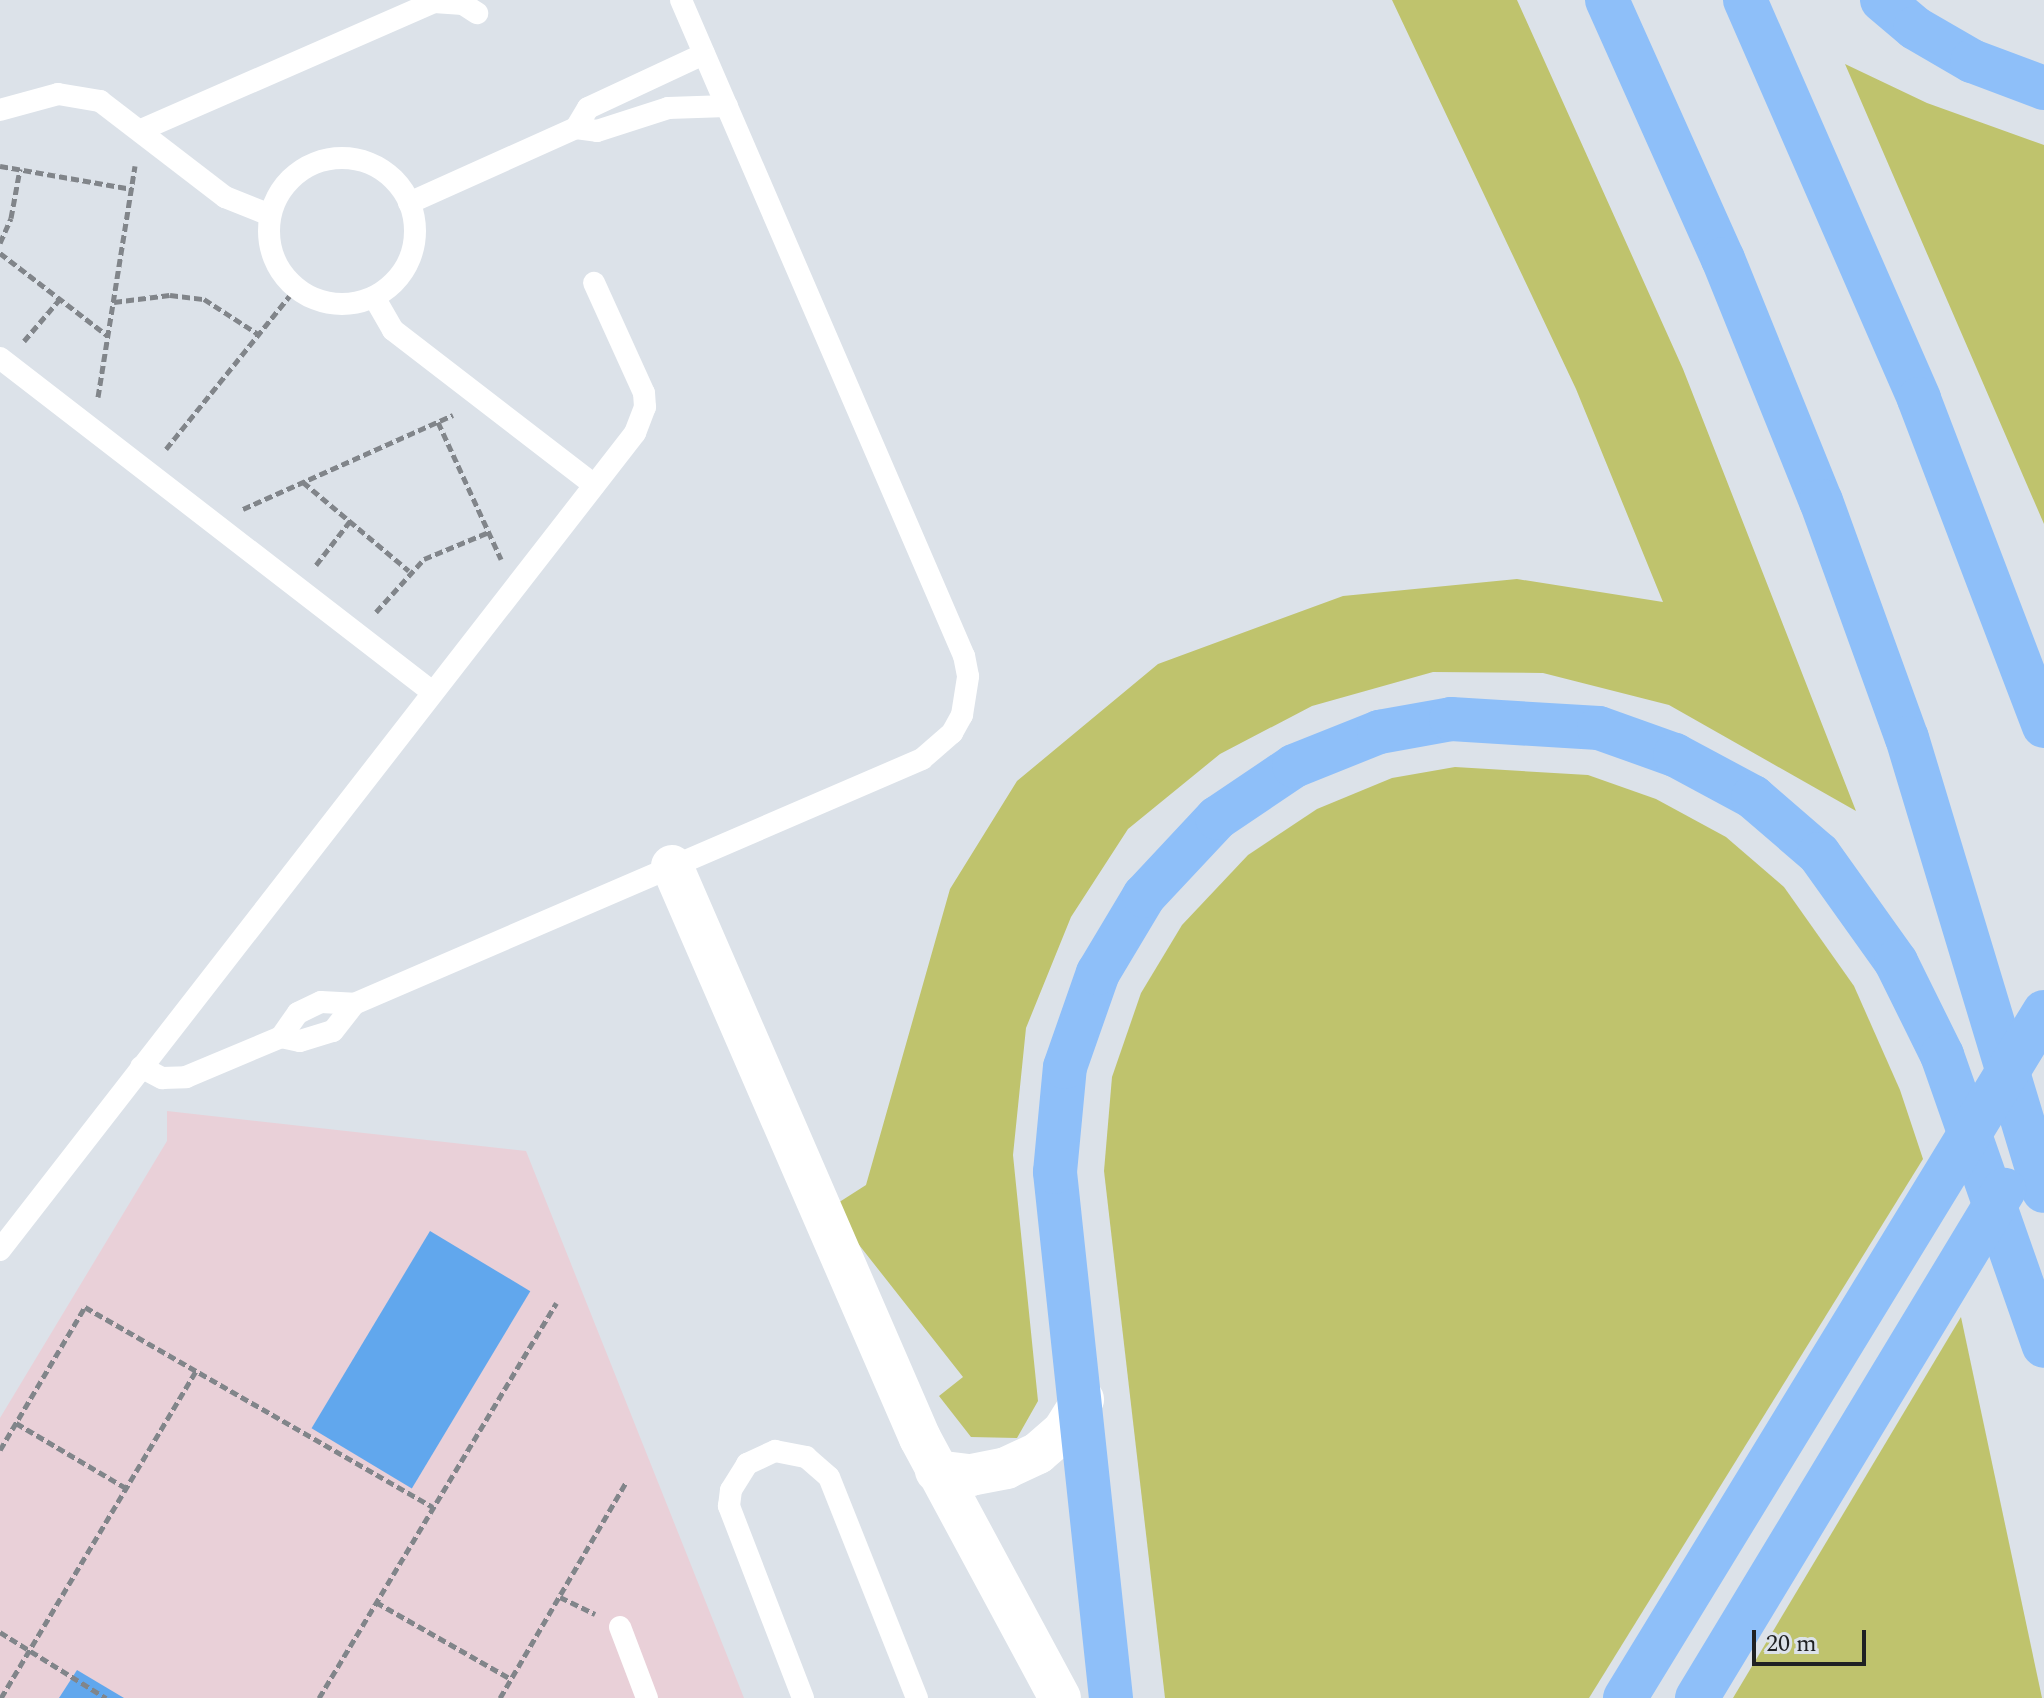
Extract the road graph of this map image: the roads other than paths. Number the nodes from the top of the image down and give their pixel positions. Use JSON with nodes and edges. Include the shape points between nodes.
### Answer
{"nodes":[{"id":1,"x":681,"y":0,"type":"edge"},
{"id":2,"x":1607,"y":0,"type":"edge"},
{"id":3,"x":1745,"y":0,"type":"edge"},
{"id":4,"x":1882,"y":0,"type":"edge"},
{"id":5,"x":477,"y":13,"type":"dead end"},
{"id":6,"x":704,"y":54,"type":"junction"},
{"id":7,"x":2044,"y":88,"type":"edge"},
{"id":8,"x":727,"y":106,"type":"junction"},
{"id":9,"x":0,"y":110,"type":"edge"},
{"id":10,"x":576,"y":128,"type":"junction"},
{"id":11,"x":141,"y":130,"type":"junction"},
{"id":12,"x":409,"y":203,"type":"junction"},
{"id":13,"x":270,"y":215,"type":"junction"},
{"id":14,"x":594,"y":283,"type":"dead end"},
{"id":15,"x":374,"y":297,"type":"junction"},
{"id":16,"x":3,"y":360,"type":"edge"},
{"id":17,"x":594,"y":485,"type":"junction"},
{"id":18,"x":431,"y":691,"type":"junction"},
{"id":19,"x":2044,"y":726,"type":"edge"},
{"id":20,"x":672,"y":866,"type":"junction"},
{"id":21,"x":354,"y":1004,"type":"junction"},
{"id":22,"x":2044,"y":1012,"type":"edge"},
{"id":23,"x":281,"y":1037,"type":"junction"},
{"id":24,"x":141,"y":1067,"type":"junction"},
{"id":25,"x":2044,"y":1127,"type":"edge"},
{"id":26,"x":2044,"y":1191,"type":"edge"},
{"id":27,"x":0,"y":1250,"type":"edge"},
{"id":28,"x":2044,"y":1346,"type":"edge"},
{"id":29,"x":1083,"y":1400,"type":"junction"},
{"id":30,"x":936,"y":1471,"type":"junction"},
{"id":31,"x":620,"y":1627,"type":"road end"},
{"id":32,"x":647,"y":1698,"type":"edge"},
{"id":33,"x":803,"y":1698,"type":"edge"},
{"id":34,"x":917,"y":1698,"type":"edge"},
{"id":35,"x":1060,"y":1698,"type":"edge"},
{"id":36,"x":1111,"y":1698,"type":"edge"},
{"id":37,"x":1625,"y":1698,"type":"edge"},
{"id":38,"x":1697,"y":1698,"type":"edge"}],
"edges":[{"from":1,"to":6,"type":"lane"},
{"from":2,"to":26,"type":"highway","via":[[1723,259],[1821,501],[1907,738]]},
{"from":3,"to":19,"type":"highway","via":[[1919,399]]},
{"from":4,"to":7,"type":"highway","via":[[1915,28],[1972,61]]},
{"from":5,"to":11,"type":"lane","via":[[463,4],[434,2]]},
{"from":6,"to":8,"type":"lane"},
{"from":6,"to":10,"type":"lane","via":[[588,108]]},
{"from":8,"to":10,"type":"lane","via":[[668,108],[597,131]]},
{"from":8,"to":20,"type":"lane","via":[[964,656],[967,696],[952,733],[922,759]]},
{"from":9,"to":11,"type":"lane","via":[[38,97],[78,95],[100,101]]},
{"from":10,"to":12,"type":"lane"},
{"from":11,"to":13,"type":"lane","via":[[225,197]]},
{"from":12,"to":13,"type":"lane","via":[[384,171],[356,160],[325,159],[290,180]]},
{"from":12,"to":15,"type":"lane","via":[[412,249],[399,278]]},
{"from":13,"to":15,"type":"lane","via":[[271,252],[296,288],[339,305]]},
{"from":14,"to":17,"type":"lane","via":[[640,378],[645,407],[635,433]]},
{"from":15,"to":17,"type":"lane","via":[[393,330]]},
{"from":16,"to":18,"type":"lane"},
{"from":17,"to":18,"type":"lane"},
{"from":18,"to":24,"type":"lane"},
{"from":20,"to":21,"type":"lane"},
{"from":20,"to":30,"type":"street"},
{"from":21,"to":23,"type":"lane","via":[[333,1031],[300,1041]]},
{"from":21,"to":23,"type":"lane","via":[[332,1000],[298,1013]]},
{"from":22,"to":37,"type":"highway"},
{"from":23,"to":24,"type":"lane","via":[[186,1077],[162,1078]]},
{"from":24,"to":27,"type":"lane"},
{"from":25,"to":38,"type":"highway"},
{"from":28,"to":29,"type":"highway","via":[[1942,1055],[1896,962],[1819,854],[1753,797],[1675,755],[1599,728],[1451,719],[1379,732],[1294,766],[1217,818],[1144,896],[1098,973],[1065,1067],[1055,1172]]},
{"from":29,"to":30,"type":"street","via":[[1064,1430],[1038,1453],[1006,1468],[971,1475]]},
{"from":29,"to":36,"type":"highway"},
{"from":30,"to":35,"type":"street"},
{"from":31,"to":32,"type":"lane"},
{"from":33,"to":34,"type":"lane","via":[[729,1506],[731,1490],[747,1464],[775,1451],[806,1457],[829,1477]]}]}
